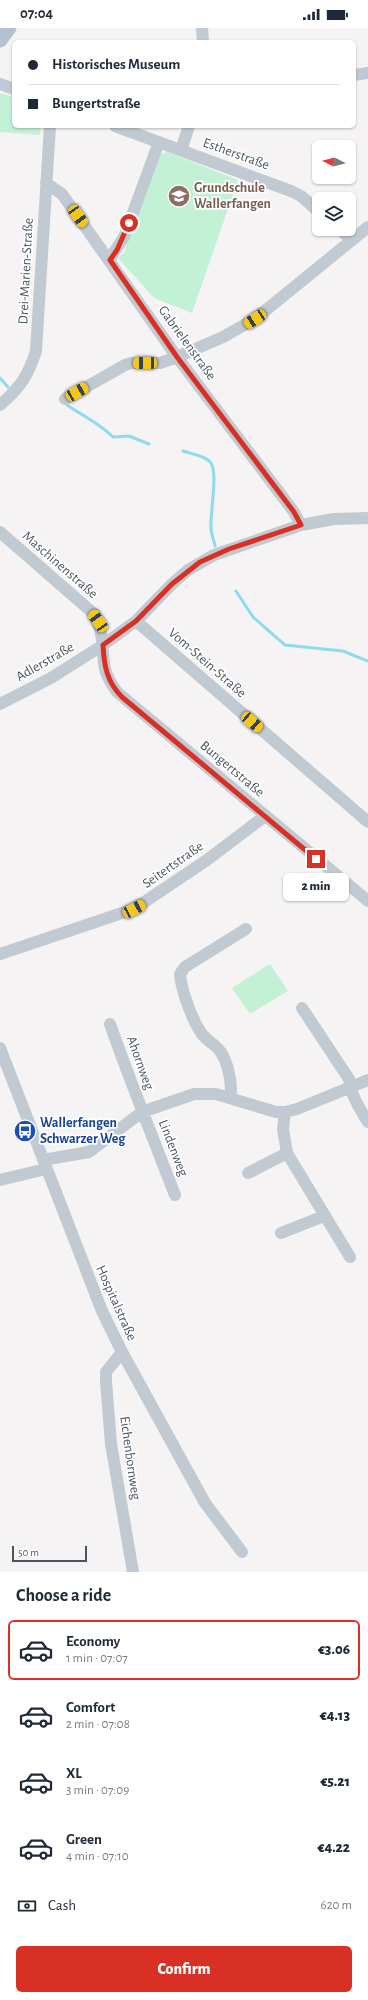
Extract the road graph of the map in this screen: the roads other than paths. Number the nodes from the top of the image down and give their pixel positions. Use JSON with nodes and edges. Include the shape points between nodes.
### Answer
{"nodes":[{"id":1,"x":9,"y":28,"type":"edge"},
{"id":2,"x":202,"y":28,"type":"edge"},
{"id":3,"x":0,"y":40,"type":"edge"},
{"id":4,"x":203,"y":40,"type":"edge"},
{"id":5,"x":368,"y":72,"type":"edge"},
{"id":6,"x":356,"y":75,"type":"edge"},
{"id":7,"x":0,"y":84,"type":"edge"},
{"id":8,"x":12,"y":88,"type":"edge"},
{"id":9,"x":50,"y":128,"type":"edge"},
{"id":10,"x":120,"y":128,"type":"edge"},
{"id":11,"x":188,"y":128,"type":"edge"},
{"id":12,"x":159,"y":142,"type":"junction"},
{"id":13,"x":181,"y":150,"type":"junction"},
{"id":14,"x":46,"y":183,"type":"junction"},
{"id":15,"x":312,"y":206,"type":"edge"},
{"id":16,"x":368,"y":226,"type":"edge"},
{"id":17,"x":347,"y":236,"type":"edge"},
{"id":18,"x":352,"y":240,"type":"junction"},
{"id":19,"x":110,"y":260,"type":"junction"},
{"id":20,"x":177,"y":357,"type":"junction"},
{"id":21,"x":65,"y":400,"type":"dead end"},
{"id":22,"x":0,"y":405,"type":"edge"},
{"id":23,"x":368,"y":518,"type":"edge"},
{"id":24,"x":301,"y":525,"type":"junction"},
{"id":25,"x":0,"y":532,"type":"edge"},
{"id":26,"x":136,"y":621,"type":"junction"},
{"id":27,"x":103,"y":645,"type":"junction"},
{"id":28,"x":0,"y":704,"type":"edge"},
{"id":29,"x":265,"y":816,"type":"junction"},
{"id":30,"x":368,"y":822,"type":"edge"},
{"id":31,"x":368,"y":901,"type":"edge"},
{"id":32,"x":246,"y":929,"type":"dead end"},
{"id":33,"x":0,"y":954,"type":"edge"},
{"id":34,"x":302,"y":1008,"type":"dead end"},
{"id":35,"x":110,"y":1024,"type":"dead end"},
{"id":36,"x":0,"y":1048,"type":"edge"},
{"id":37,"x":3,"y":1064,"type":"edge"},
{"id":38,"x":368,"y":1080,"type":"edge"},
{"id":39,"x":350,"y":1088,"type":"junction"},
{"id":40,"x":230,"y":1098,"type":"junction"},
{"id":41,"x":142,"y":1112,"type":"junction"},
{"id":42,"x":285,"y":1112,"type":"junction"},
{"id":43,"x":368,"y":1122,"type":"edge"},
{"id":44,"x":287,"y":1153,"type":"junction"},
{"id":45,"x":44,"y":1164,"type":"junction"},
{"id":46,"x":248,"y":1173,"type":"dead end"},
{"id":47,"x":0,"y":1180,"type":"edge"},
{"id":48,"x":175,"y":1195,"type":"dead end"},
{"id":49,"x":324,"y":1216,"type":"junction"},
{"id":50,"x":281,"y":1233,"type":"dead end"},
{"id":51,"x":350,"y":1257,"type":"dead end"},
{"id":52,"x":122,"y":1352,"type":"junction"},
{"id":53,"x":242,"y":1552,"type":"dead end"},
{"id":54,"x":133,"y":1572,"type":"edge"}],
"edges":[{"from":1,"to":3,"type":"main road"},
{"from":2,"to":4,"type":"street"},
{"from":5,"to":6,"type":"street"},
{"from":7,"to":8,"type":"street"},
{"from":9,"to":14,"type":"street","name":"Drei-Marien-Straße"},
{"from":10,"to":12,"type":"street","name":"Estherstraße"},
{"from":11,"to":13,"type":"street"},
{"from":12,"to":13,"type":"street","name":"Estherstraße"},
{"from":12,"to":19,"type":"street","via":[[124,237]]},
{"from":13,"to":15,"type":"street","name":"Estherstraße","via":[[291,191]]},
{"from":14,"to":19,"type":"street","name":"Gabrielenstraße","via":[[62,194]]},
{"from":14,"to":22,"type":"street","name":"Drei-Marien-Straße","via":[[36,351],[24,380],[16,392]]},
{"from":16,"to":18,"type":"street"},
{"from":17,"to":18,"type":"street"},
{"from":18,"to":20,"type":"street","via":[[255,319],[223,337]]},
{"from":19,"to":20,"type":"street","name":"Gabrielenstraße"},
{"from":20,"to":21,"type":"street","via":[[160,363],[131,363]]},
{"from":20,"to":24,"type":"street","name":"Gabrielenstraße","via":[[294,512]]},
{"from":23,"to":24,"type":"street","name":"Adlerstraße","via":[[334,519]]},
{"from":24,"to":26,"type":"street","name":"Adlerstraße","via":[[229,549],[200,562],[172,584]]},
{"from":25,"to":27,"type":"street","name":"Maschinenstraße","via":[[93,614],[98,621]]},
{"from":26,"to":27,"type":"street","name":"Adlerstraße"},
{"from":26,"to":30,"type":"street","name":"Vom-Stein-Straße"},
{"from":27,"to":28,"type":"street","name":"Adlerstraße","via":[[51,678]]},
{"from":27,"to":29,"type":"street","name":"Bungertstraße","via":[[105,671],[117,692]]},
{"from":29,"to":31,"type":"street","name":"Bungertstraße"},
{"from":29,"to":33,"type":"street","name":"Seitertstraße","via":[[207,860],[134,909]]},
{"from":32,"to":40,"type":"street","via":[[185,967],[180,974],[196,1025],[203,1036],[221,1052],[232,1088]]},
{"from":34,"to":39,"type":"street","via":[[349,1079]]},
{"from":35,"to":41,"type":"street","name":"Ahornweg"},
{"from":36,"to":37,"type":"street","name":"Hospitalstraße"},
{"from":37,"to":45,"type":"street","name":"Hospitalstraße"},
{"from":38,"to":39,"type":"street"},
{"from":39,"to":42,"type":"street"},
{"from":39,"to":43,"type":"street"},
{"from":40,"to":41,"type":"street","via":[[205,1093],[194,1094]]},
{"from":40,"to":42,"type":"street","via":[[276,1112]]},
{"from":41,"to":45,"type":"street","via":[[89,1152]]},
{"from":41,"to":48,"type":"street","name":"Lindenweg"},
{"from":42,"to":44,"type":"street","via":[[283,1129]]},
{"from":44,"to":46,"type":"street"},
{"from":44,"to":49,"type":"street"},
{"from":45,"to":47,"type":"street"},
{"from":45,"to":52,"type":"street","name":"Hospitalstraße","via":[[88,1278]]},
{"from":49,"to":50,"type":"street"},
{"from":49,"to":51,"type":"street"},
{"from":52,"to":53,"type":"street","name":"Hospitalstraße","via":[[205,1503]]},
{"from":52,"to":54,"type":"street","name":"Eichenbornweg","via":[[106,1372],[106,1381],[111,1444]]}]}
